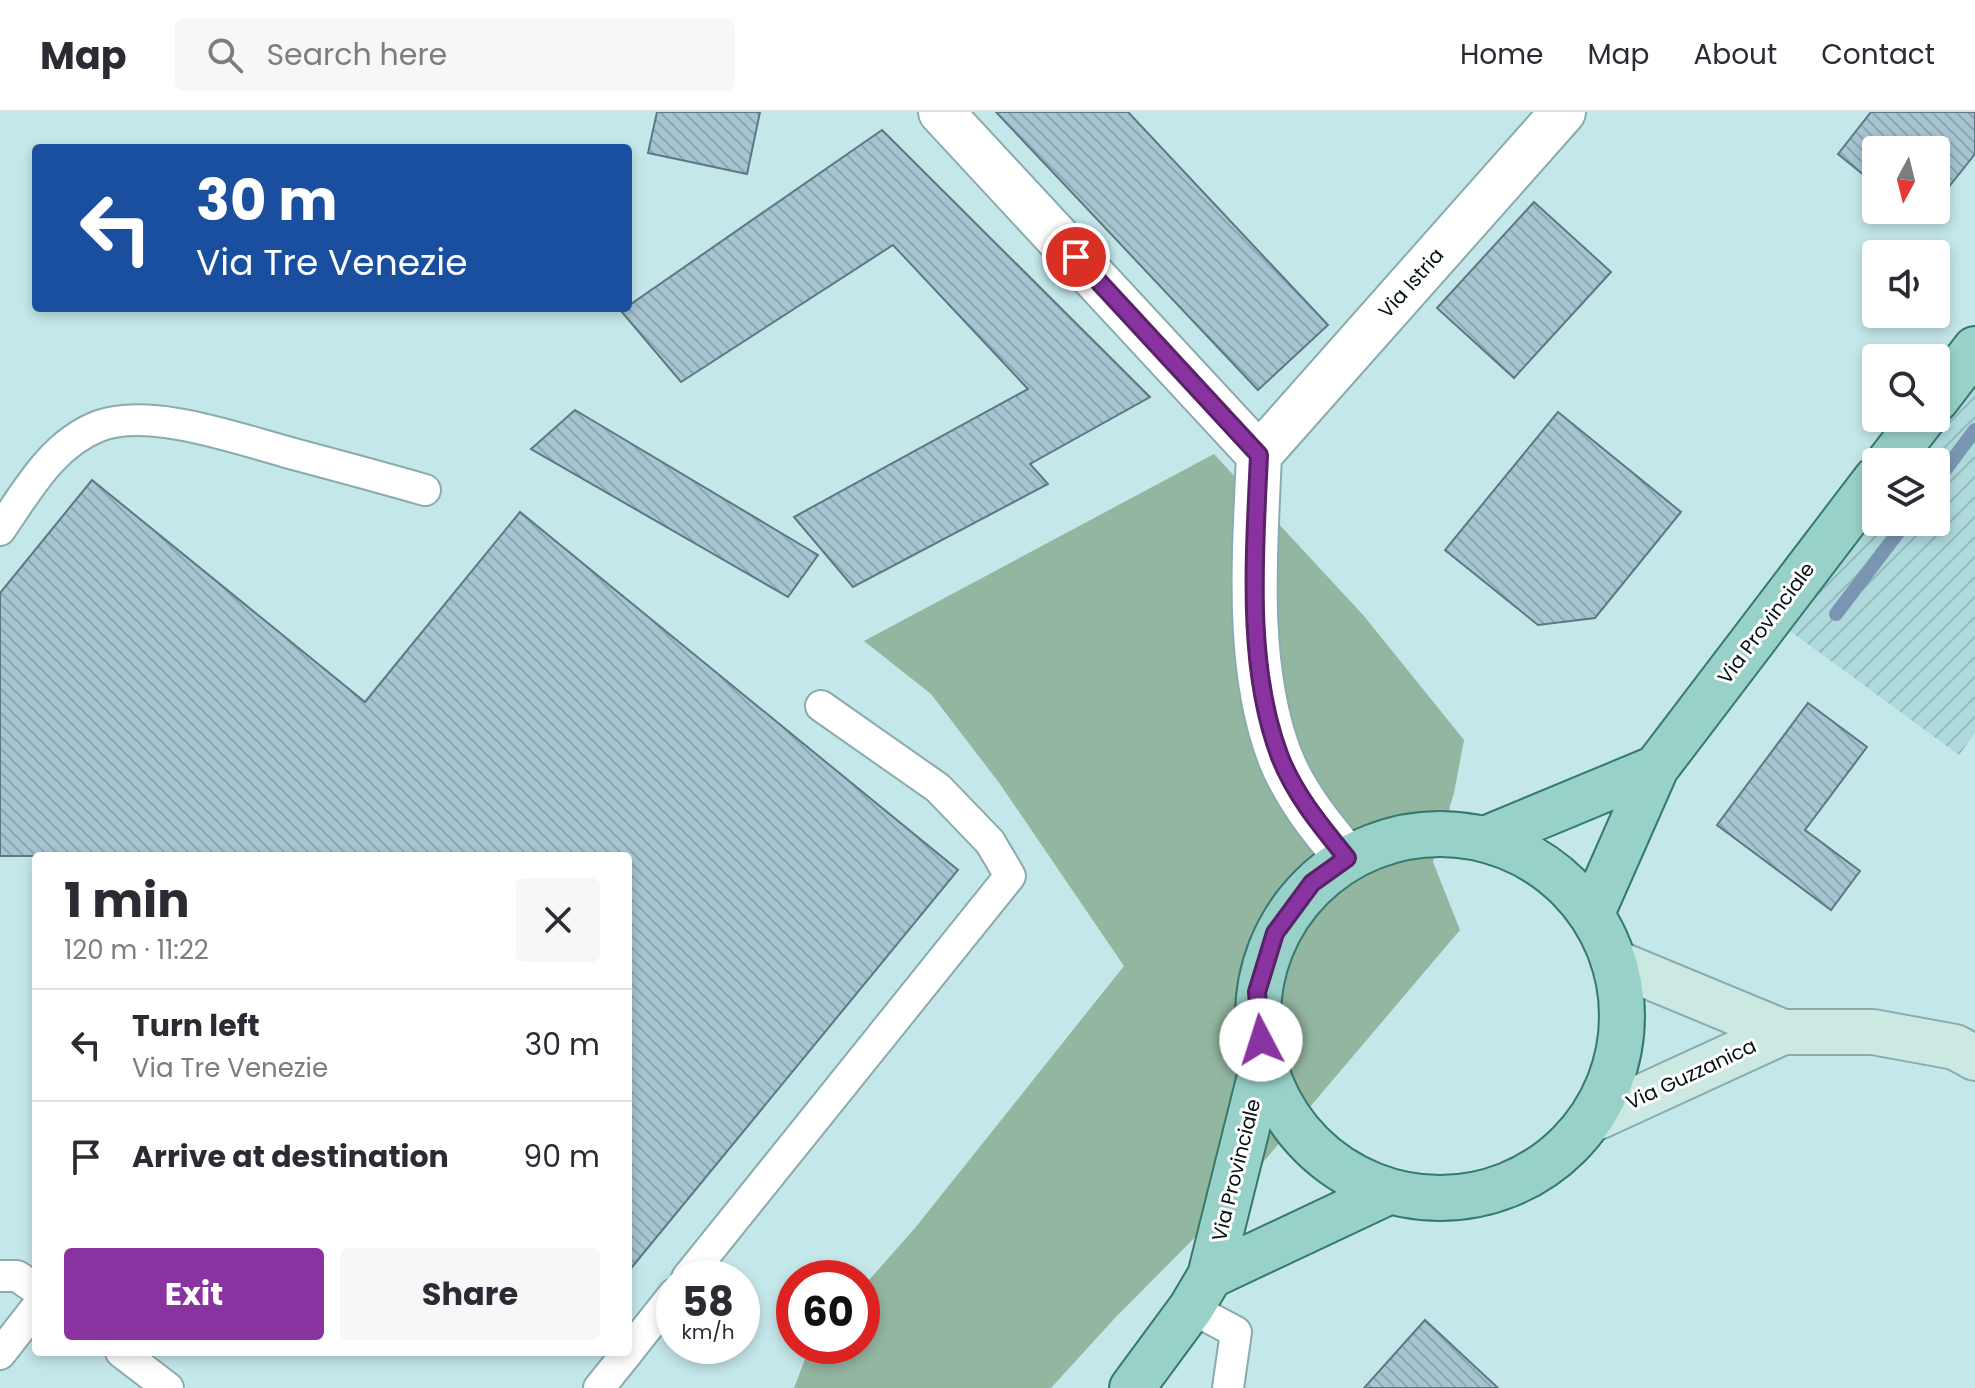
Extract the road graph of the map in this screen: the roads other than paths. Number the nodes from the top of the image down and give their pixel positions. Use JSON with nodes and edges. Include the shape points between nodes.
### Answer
{"nodes":[{"id":1,"x":941,"y":112,"type":"edge"},
{"id":2,"x":1563,"y":112,"type":"edge"},
{"id":3,"x":1975,"y":349,"type":"edge"},
{"id":4,"x":1950,"y":382,"type":"edge"},
{"id":5,"x":1912,"y":432,"type":"edge"},
{"id":6,"x":1900,"y":448,"type":"edge"},
{"id":7,"x":1259,"y":455,"type":"junction"},
{"id":8,"x":425,"y":490,"type":"dead end"},
{"id":9,"x":1862,"y":497,"type":"edge"},
{"id":10,"x":0,"y":530,"type":"edge"},
{"id":11,"x":821,"y":706,"type":"dead end"},
{"id":12,"x":1656,"y":768,"type":"junction"},
{"id":13,"x":1485,"y":839,"type":"junction"},
{"id":14,"x":1347,"y":858,"type":"junction"},
{"id":15,"x":1593,"y":911,"type":"junction"},
{"id":16,"x":1614,"y":962,"type":"junction"},
{"id":17,"x":1783,"y":1032,"type":"junction"},
{"id":18,"x":1975,"y":1058,"type":"edge"},
{"id":19,"x":1263,"y":1064,"type":"junction"},
{"id":20,"x":1598,"y":1117,"type":"junction"},
{"id":21,"x":1386,"y":1193,"type":"junction"},
{"id":22,"x":701,"y":1260,"type":"edge"},
{"id":23,"x":0,"y":1276,"type":"edge"},
{"id":24,"x":32,"y":1286,"type":"edge"},
{"id":25,"x":1200,"y":1292,"type":"junction"},
{"id":26,"x":32,"y":1313,"type":"edge"},
{"id":27,"x":656,"y":1317,"type":"edge"},
{"id":28,"x":632,"y":1347,"type":"edge"},
{"id":29,"x":0,"y":1354,"type":"edge"},
{"id":30,"x":126,"y":1356,"type":"edge"},
{"id":31,"x":625,"y":1356,"type":"edge"},
{"id":32,"x":168,"y":1388,"type":"edge"},
{"id":33,"x":599,"y":1388,"type":"edge"},
{"id":34,"x":1132,"y":1388,"type":"edge"},
{"id":35,"x":1228,"y":1388,"type":"edge"}],
"edges":[{"from":1,"to":7,"type":"street"},
{"from":2,"to":7,"type":"street","name":"Via Istria"},
{"from":3,"to":4,"type":"main road"},
{"from":5,"to":6,"type":"main road"},
{"from":7,"to":14,"type":"street","via":[[1254,589],[1263,697],[1280,757],[1309,812]]},
{"from":8,"to":10,"type":"lane","via":[[192,426],[130,421],[101,425],[55,456]]},
{"from":9,"to":12,"type":"main road","name":"Via Provinciale"},
{"from":11,"to":22,"type":"lane","via":[[938,788],[990,842],[1010,876]]},
{"from":12,"to":13,"type":"main road","name":"Via Provinciale"},
{"from":12,"to":15,"type":"main road","name":"Via Provinciale"},
{"from":13,"to":14,"type":"main road","name":"Via Provinciale","via":[[1423,833]]},
{"from":13,"to":15,"type":"main road","name":"Via Provinciale","via":[[1555,873]]},
{"from":14,"to":19,"type":"main road","name":"Via Provinciale","via":[[1312,883],[1275,933],[1257,992]]},
{"from":15,"to":16,"type":"main road","name":"Via Provinciale"},
{"from":16,"to":17,"type":"street","name":"Via Guzzanica"},
{"from":16,"to":20,"type":"main road","name":"Via Provinciale","via":[[1620,997],[1618,1036],[1614,1072]]},
{"from":17,"to":18,"type":"street","name":"Via Guzzanica","via":[[1873,1032],[1955,1047]]},
{"from":17,"to":20,"type":"street","name":"Via Guzzanica"},
{"from":19,"to":21,"type":"main road","name":"Via Provinciale","via":[[1282,1111],[1323,1157]]},
{"from":19,"to":25,"type":"main road","name":"Via Provinciale"},
{"from":20,"to":21,"type":"main road","name":"Via Provinciale","via":[[1570,1149],[1494,1191],[1438,1199]]},
{"from":21,"to":25,"type":"main road","name":"Via Provinciale"},
{"from":23,"to":24,"type":"lane","via":[[17,1276]]},
{"from":25,"to":34,"type":"main road","name":"Via Provinciale"},
{"from":25,"to":35,"type":"lane","via":[[1236,1332]]},
{"from":26,"to":29,"type":"lane"},
{"from":27,"to":28,"type":"lane"},
{"from":30,"to":32,"type":"lane"},
{"from":31,"to":33,"type":"lane"}]}
